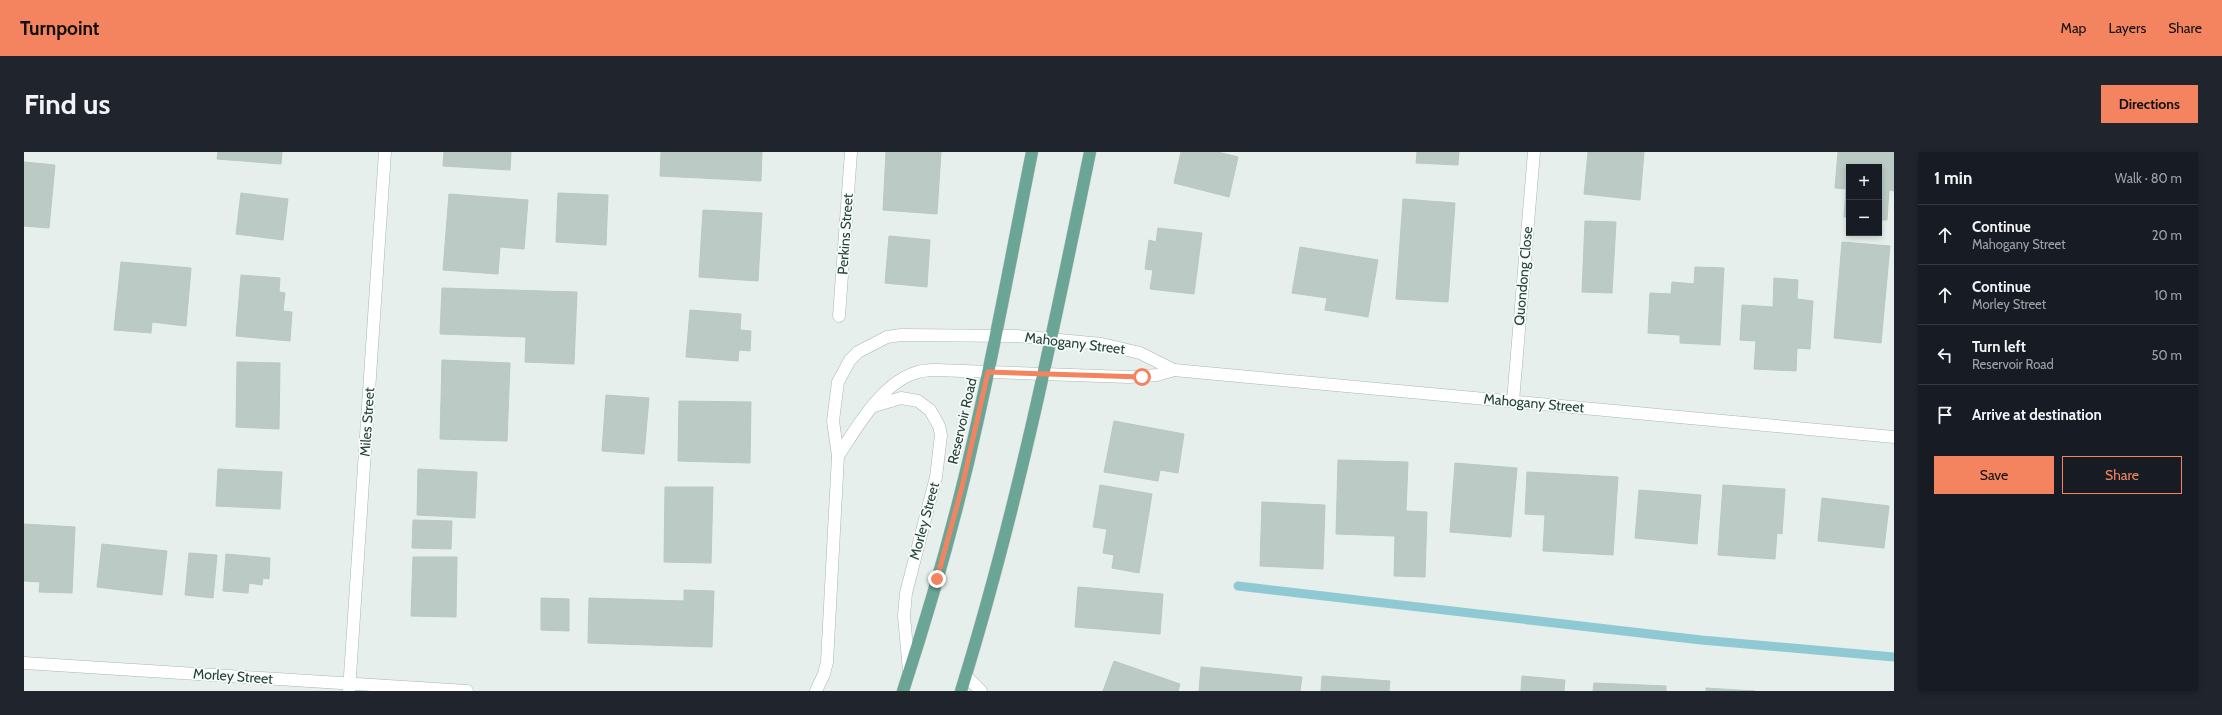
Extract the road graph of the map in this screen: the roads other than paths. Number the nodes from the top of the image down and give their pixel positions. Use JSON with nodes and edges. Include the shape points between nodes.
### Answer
{"nodes":[{"id":1,"x":385,"y":152,"type":"edge"},
{"id":2,"x":851,"y":152,"type":"edge"},
{"id":3,"x":1032,"y":152,"type":"edge"},
{"id":4,"x":1090,"y":152,"type":"edge"},
{"id":5,"x":1534,"y":152,"type":"edge"},
{"id":6,"x":839,"y":316,"type":"dead end"},
{"id":7,"x":995,"y":335,"type":"junction"},
{"id":8,"x":1052,"y":338,"type":"junction"},
{"id":9,"x":1174,"y":370,"type":"junction"},
{"id":10,"x":988,"y":372,"type":"junction"},
{"id":11,"x":1044,"y":374,"type":"junction"},
{"id":12,"x":1513,"y":401,"type":"junction"},
{"id":13,"x":874,"y":406,"type":"junction"},
{"id":14,"x":1894,"y":437,"type":"edge"},
{"id":15,"x":838,"y":456,"type":"junction"},
{"id":16,"x":24,"y":663,"type":"edge"},
{"id":17,"x":909,"y":671,"type":"junction"},
{"id":18,"x":966,"y":676,"type":"junction"},
{"id":19,"x":350,"y":687,"type":"edge"},
{"id":20,"x":467,"y":691,"type":"edge"},
{"id":21,"x":816,"y":691,"type":"edge"},
{"id":22,"x":902,"y":691,"type":"edge"},
{"id":23,"x":961,"y":691,"type":"edge"},
{"id":24,"x":981,"y":691,"type":"edge"}],
"edges":[{"from":1,"to":19,"type":"street","name":"Miles Street"},
{"from":2,"to":6,"type":"street","name":"Perkins Street"},
{"from":3,"to":7,"type":"main road","name":"Reservoir Road"},
{"from":4,"to":8,"type":"main road"},
{"from":5,"to":12,"type":"street","name":"Quondong Close"},
{"from":7,"to":8,"type":"street","name":"Mahogany Street"},
{"from":7,"to":10,"type":"main road","name":"Reservoir Road"},
{"from":7,"to":15,"type":"street","via":[[901,335],[887,337],[858,352],[850,360],[838,382],[834,421]]},
{"from":8,"to":9,"type":"street","name":"Mahogany Street","via":[[1102,344],[1140,353]]},
{"from":8,"to":11,"type":"main road"},
{"from":9,"to":11,"type":"street","name":"Mahogany Street","via":[[1142,377]]},
{"from":9,"to":12,"type":"street","name":"Mahogany Street"},
{"from":10,"to":11,"type":"street"},
{"from":10,"to":13,"type":"street","via":[[936,370],[912,373],[893,385]]},
{"from":10,"to":17,"type":"main road","name":"Reservoir Road","via":[[962,487]]},
{"from":11,"to":18,"type":"main road","via":[[999,561]]},
{"from":12,"to":14,"type":"street","name":"Mahogany Street"},
{"from":13,"to":15,"type":"street"},
{"from":13,"to":17,"type":"street","name":"Morley Street","via":[[901,398],[918,401],[930,410],[941,435],[942,445],[936,476],[906,593],[904,616]]},
{"from":15,"to":21,"type":"street","via":[[827,662]]},
{"from":16,"to":19,"type":"street","name":"Morley Street"},
{"from":17,"to":22,"type":"main road","name":"Reservoir Road"},
{"from":18,"to":23,"type":"main road"},
{"from":18,"to":24,"type":"street"},
{"from":19,"to":20,"type":"street","name":"Morley Street"}]}
